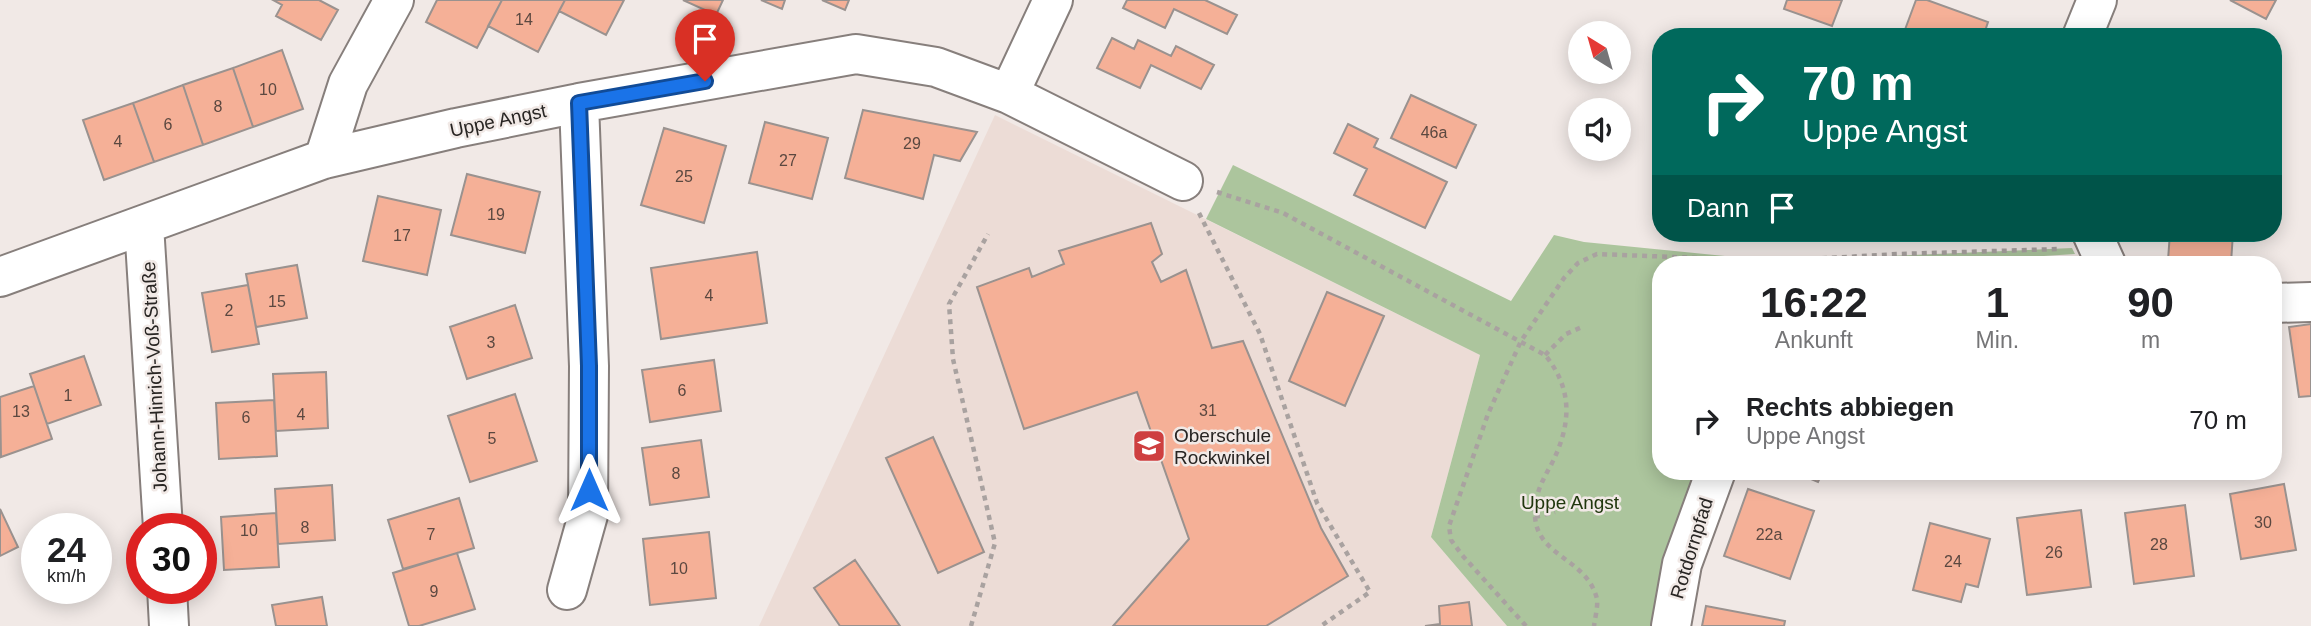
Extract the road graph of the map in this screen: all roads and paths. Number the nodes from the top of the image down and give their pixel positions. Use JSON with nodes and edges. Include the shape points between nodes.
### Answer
{"nodes":[{"id":1,"x":394,"y":0,"type":"edge"},
{"id":2,"x":1053,"y":0,"type":"edge"},
{"id":3,"x":2097,"y":0,"type":"edge"},
{"id":4,"x":2086,"y":28,"type":"edge"},
{"id":5,"x":1009,"y":94,"type":"junction"},
{"id":6,"x":579,"y":103,"type":"junction"},
{"id":7,"x":324,"y":159,"type":"junction"},
{"id":8,"x":1183,"y":181,"type":"junction"},
{"id":9,"x":144,"y":225,"type":"junction"},
{"id":10,"x":988,"y":234,"type":"dead end"},
{"id":11,"x":2099,"y":249,"type":"edge"},
{"id":12,"x":1652,"y":256,"type":"edge"},
{"id":13,"x":1863,"y":256,"type":"edge"},
{"id":14,"x":0,"y":277,"type":"edge"},
{"id":15,"x":2311,"y":302,"type":"edge"},
{"id":16,"x":2282,"y":303,"type":"edge"},
{"id":17,"x":1582,"y":327,"type":"dead end"},
{"id":18,"x":1521,"y":341,"type":"junction"},
{"id":19,"x":1545,"y":355,"type":"junction"},
{"id":20,"x":1713,"y":480,"type":"edge"},
{"id":21,"x":1555,"y":512,"type":"dead end"},
{"id":22,"x":162,"y":513,"type":"edge"},
{"id":23,"x":1535,"y":517,"type":"junction"},
{"id":24,"x":567,"y":590,"type":"dead end"},
{"id":25,"x":167,"y":604,"type":"edge"},
{"id":26,"x":169,"y":626,"type":"edge"},
{"id":27,"x":971,"y":626,"type":"edge"},
{"id":28,"x":1321,"y":626,"type":"edge"},
{"id":29,"x":1526,"y":626,"type":"edge"},
{"id":30,"x":1594,"y":626,"type":"edge"},
{"id":31,"x":1671,"y":626,"type":"edge"}],
"edges":[{"from":1,"to":7,"type":"street","via":[[348,84]]},
{"from":2,"to":5,"type":"street"},
{"from":3,"to":4,"type":"street"},
{"from":5,"to":6,"type":"street","name":"Uppe Angst","via":[[936,67],[856,54]]},
{"from":5,"to":8,"type":"street","name":"Uppe Angst"},
{"from":6,"to":7,"type":"street","name":"Uppe Angst"},
{"from":6,"to":24,"type":"street","via":[[589,366],[588,515]]},
{"from":7,"to":9,"type":"street","name":"Uppe Angst"},
{"from":8,"to":18,"type":"path","via":[[1283,213]]},
{"from":8,"to":28,"type":"path","via":[[1261,334],[1317,503],[1370,592]]},
{"from":9,"to":14,"type":"street","name":"Uppe Angst"},
{"from":9,"to":22,"type":"street","name":"Johann-Hinrich-Voß-Straße"},
{"from":10,"to":27,"type":"path","via":[[949,304],[953,359],[995,543]]},
{"from":11,"to":13,"type":"path"},
{"from":12,"to":18,"type":"path","via":[[1597,254],[1578,263]]},
{"from":15,"to":16,"type":"street"},
{"from":17,"to":19,"type":"path","via":[[1566,334]]},
{"from":18,"to":19,"type":"path"},
{"from":18,"to":29,"type":"path","via":[[1488,414],[1449,526],[1455,546]]},
{"from":19,"to":23,"type":"path","via":[[1561,379],[1567,417],[1564,436],[1540,483]]},
{"from":20,"to":31,"type":"street","name":"Rotdornpfad","via":[[1682,564]]},
{"from":21,"to":23,"type":"path"},
{"from":23,"to":30,"type":"path","via":[[1543,540],[1573,563],[1588,582],[1597,600]]},
{"from":25,"to":26,"type":"street"}]}
